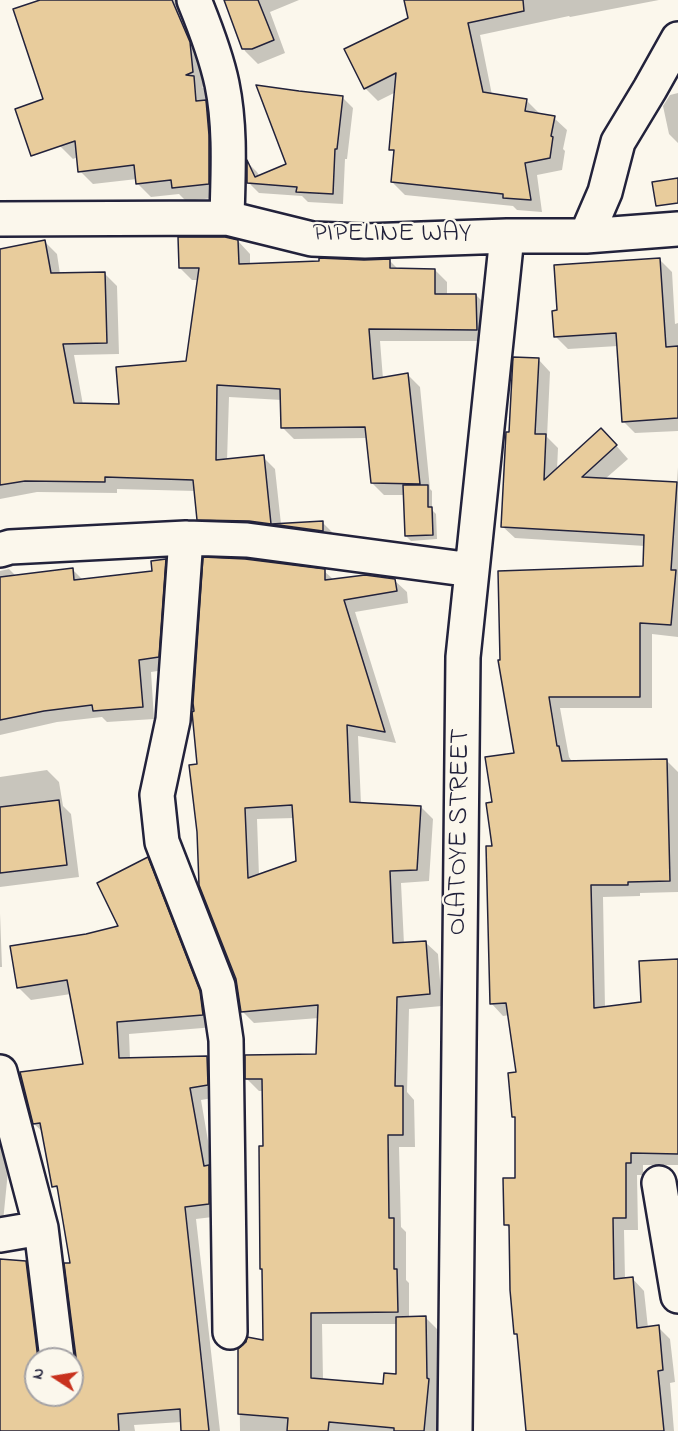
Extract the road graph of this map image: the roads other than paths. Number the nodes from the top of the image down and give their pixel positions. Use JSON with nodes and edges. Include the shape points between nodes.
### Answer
{"nodes":[{"id":1,"x":194,"y":0,"type":"edge"},
{"id":2,"x":678,"y":39,"type":"edge"},
{"id":3,"x":227,"y":218,"type":"junction"},
{"id":4,"x":0,"y":219,"type":"edge"},
{"id":5,"x":678,"y":229,"type":"edge"},
{"id":6,"x":507,"y":236,"type":"junction"},
{"id":7,"x":586,"y":236,"type":"junction"},
{"id":8,"x":186,"y":538,"type":"junction"},
{"id":9,"x":0,"y":550,"type":"edge"},
{"id":10,"x":472,"y":570,"type":"junction"},
{"id":11,"x":0,"y":1072,"type":"edge"},
{"id":12,"x":659,"y":1183,"type":"dead end"},
{"id":13,"x":41,"y":1228,"type":"junction"},
{"id":14,"x":0,"y":1235,"type":"edge"},
{"id":15,"x":678,"y":1296,"type":"edge"},
{"id":16,"x":230,"y":1332,"type":"dead end"},
{"id":17,"x":56,"y":1347,"type":"edge"},
{"id":18,"x":455,"y":1431,"type":"edge"}],
"edges":[{"from":1,"to":3,"type":"street","via":[[222,84],[229,138]]},
{"from":2,"to":7,"type":"street","via":[[618,142],[605,192]]},
{"from":3,"to":4,"type":"street","name":"PIPELINE WAY"},
{"from":3,"to":6,"type":"street","name":"PIPELINE WAY","via":[[312,239]]},
{"from":5,"to":7,"type":"street","name":"PIPELINE WAY"},
{"from":6,"to":7,"type":"street","name":"PIPELINE WAY"},
{"from":6,"to":10,"type":"street","name":"OLATOYE STREET"},
{"from":8,"to":9,"type":"street"},
{"from":8,"to":10,"type":"street","via":[[247,540]]},
{"from":8,"to":16,"type":"street","via":[[173,720],[157,795],[162,842],[218,986],[226,1040]]},
{"from":10,"to":18,"type":"street","name":"OLATOYE STREET","via":[[463,657]]},
{"from":11,"to":13,"type":"street"},
{"from":12,"to":15,"type":"street"},
{"from":13,"to":14,"type":"street"},
{"from":13,"to":17,"type":"street"}]}
